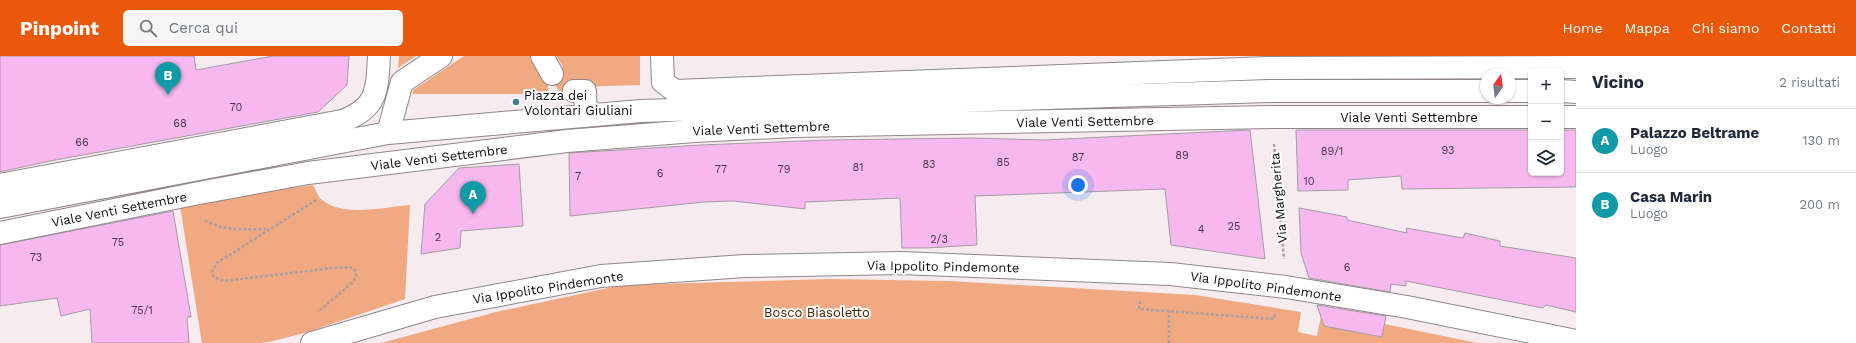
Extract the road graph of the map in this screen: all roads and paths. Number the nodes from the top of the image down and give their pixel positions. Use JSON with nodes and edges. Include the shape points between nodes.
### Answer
{"nodes":[{"id":1,"x":441,"y":56,"type":"edge"},
{"id":2,"x":662,"y":56,"type":"edge"},
{"id":3,"x":1267,"y":62,"type":"edge"},
{"id":4,"x":1576,"y":67,"type":"edge"},
{"id":5,"x":391,"y":70,"type":"edge"},
{"id":6,"x":574,"y":90,"type":"dead end"},
{"id":7,"x":1269,"y":91,"type":"junction"},
{"id":8,"x":1480,"y":91,"type":"edge"},
{"id":9,"x":1516,"y":91,"type":"edge"},
{"id":10,"x":1528,"y":91,"type":"edge"},
{"id":11,"x":1564,"y":92,"type":"edge"},
{"id":12,"x":1576,"y":92,"type":"edge"},
{"id":13,"x":586,"y":116,"type":"junction"},
{"id":14,"x":1271,"y":117,"type":"junction"},
{"id":15,"x":1528,"y":117,"type":"edge"},
{"id":16,"x":1564,"y":117,"type":"edge"},
{"id":17,"x":1576,"y":117,"type":"edge"},
{"id":18,"x":388,"y":133,"type":"junction"},
{"id":19,"x":1273,"y":140,"type":"dead end"},
{"id":20,"x":0,"y":184,"type":"edge"},
{"id":21,"x":319,"y":198,"type":"dead end"},
{"id":22,"x":0,"y":207,"type":"edge"},
{"id":23,"x":227,"y":228,"type":"dead end"},
{"id":24,"x":269,"y":229,"type":"junction"},
{"id":25,"x":0,"y":233,"type":"edge"},
{"id":26,"x":1284,"y":264,"type":"dead end"},
{"id":27,"x":1275,"y":286,"type":"junction"},
{"id":28,"x":341,"y":292,"type":"dead end"},
{"id":29,"x":1146,"y":301,"type":"dead end"},
{"id":30,"x":1169,"y":311,"type":"junction"},
{"id":31,"x":1576,"y":341,"type":"edge"},
{"id":32,"x":312,"y":343,"type":"edge"},
{"id":33,"x":1169,"y":343,"type":"edge"}],
"edges":[{"from":1,"to":5,"type":"street"},
{"from":2,"to":3,"type":"street","via":[[662,78],[666,86],[675,91]]},
{"from":3,"to":4,"type":"street"},
{"from":3,"to":7,"type":"street"},
{"from":5,"to":18,"type":"street"},
{"from":5,"to":20,"type":"street","via":[[364,110],[342,121]]},
{"from":6,"to":13,"type":"street","via":[[585,91]]},
{"from":7,"to":8,"type":"street","name":"Viale Venti Settembre"},
{"from":7,"to":13,"type":"street","name":"Viale Venti Settembre","via":[[641,111]]},
{"from":7,"to":14,"type":"street"},
{"from":9,"to":10,"type":"street"},
{"from":11,"to":12,"type":"street"},
{"from":13,"to":18,"type":"street","name":"Viale Venti Settembre"},
{"from":14,"to":15,"type":"street","name":"Viale Venti Settembre"},
{"from":14,"to":25,"type":"street","name":"Viale Venti Settembre","via":[[795,126],[567,141],[308,173]]},
{"from":16,"to":17,"type":"street"},
{"from":18,"to":22,"type":"street","name":"Viale Venti Settembre"},
{"from":19,"to":26,"type":"path","name":"Via Margherita"},
{"from":21,"to":24,"type":"path"},
{"from":23,"to":24,"type":"path"},
{"from":24,"to":28,"type":"path","via":[[217,263],[212,272],[214,278],[224,281],[350,267],[355,270],[356,276]]},
{"from":27,"to":30,"type":"path","via":[[1274,319]]},
{"from":27,"to":31,"type":"street","name":"Via Ippolito Pindemonte","via":[[1407,307]]},
{"from":27,"to":32,"type":"street","name":"Via Ippolito Pindemonte","via":[[1170,274],[941,264],[745,266],[601,276],[435,307]]},
{"from":29,"to":30,"type":"path","via":[[1139,301],[1139,309]]},
{"from":30,"to":33,"type":"path"}]}
